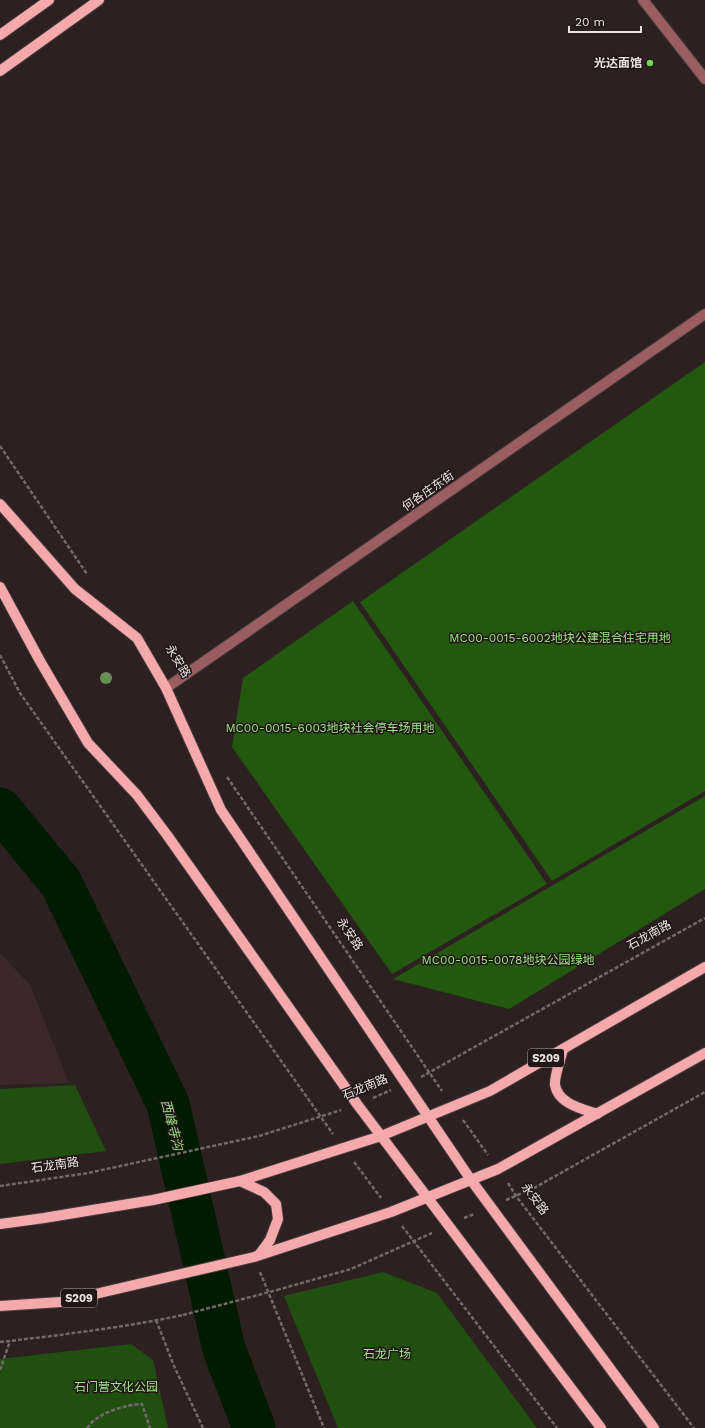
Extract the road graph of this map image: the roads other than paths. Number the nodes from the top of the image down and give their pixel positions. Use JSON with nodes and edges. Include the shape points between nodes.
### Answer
{"nodes":[{"id":1,"x":49,"y":0,"type":"edge"},
{"id":2,"x":99,"y":0,"type":"edge"},
{"id":3,"x":643,"y":0,"type":"edge"},
{"id":4,"x":0,"y":35,"type":"edge"},
{"id":5,"x":0,"y":71,"type":"edge"},
{"id":6,"x":705,"y":79,"type":"edge"},
{"id":7,"x":705,"y":314,"type":"edge"},
{"id":8,"x":0,"y":504,"type":"edge"},
{"id":9,"x":0,"y":587,"type":"edge"},
{"id":10,"x":166,"y":688,"type":"junction"},
{"id":11,"x":705,"y":967,"type":"edge"},
{"id":12,"x":563,"y":1049,"type":"junction"},
{"id":13,"x":705,"y":1053,"type":"edge"},
{"id":14,"x":597,"y":1114,"type":"junction"},
{"id":15,"x":428,"y":1117,"type":"junction"},
{"id":16,"x":381,"y":1136,"type":"junction"},
{"id":17,"x":471,"y":1180,"type":"junction"},
{"id":18,"x":240,"y":1181,"type":"junction"},
{"id":19,"x":428,"y":1198,"type":"junction"},
{"id":20,"x":0,"y":1224,"type":"edge"},
{"id":21,"x":257,"y":1256,"type":"junction"},
{"id":22,"x":0,"y":1306,"type":"edge"},
{"id":23,"x":601,"y":1428,"type":"edge"},
{"id":24,"x":654,"y":1428,"type":"edge"}],
"edges":[{"from":1,"to":4,"type":"main road"},
{"from":2,"to":5,"type":"main road"},
{"from":3,"to":6,"type":"street"},
{"from":7,"to":10,"type":"street","name":"何各庄东街"},
{"from":8,"to":10,"type":"main road","via":[[75,589],[137,638]]},
{"from":9,"to":16,"type":"main road","via":[[88,742],[137,795],[167,835]]},
{"from":10,"to":15,"type":"main road","via":[[221,810]]},
{"from":11,"to":12,"type":"main road","number":"S209"},
{"from":12,"to":14,"type":"main road","via":[[555,1086],[560,1096],[571,1105]]},
{"from":12,"to":15,"type":"main road","number":"S209","via":[[490,1091]]},
{"from":13,"to":14,"type":"main road","number":"S209"},
{"from":14,"to":17,"type":"main road","number":"S209","via":[[498,1169]]},
{"from":15,"to":16,"type":"main road","number":"S209"},
{"from":15,"to":17,"type":"main road"},
{"from":16,"to":18,"type":"main road","number":"S209"},
{"from":16,"to":19,"type":"main road"},
{"from":17,"to":19,"type":"main road","number":"S209"},
{"from":17,"to":24,"type":"main road"},
{"from":18,"to":20,"type":"main road","number":"S209","via":[[153,1200]]},
{"from":18,"to":21,"type":"main road","via":[[264,1192],[276,1204],[278,1220],[270,1240]]},
{"from":19,"to":21,"type":"main road","number":"S209"},
{"from":19,"to":23,"type":"main road"},
{"from":21,"to":22,"type":"main road","number":"S209","via":[[61,1302]]}]}
